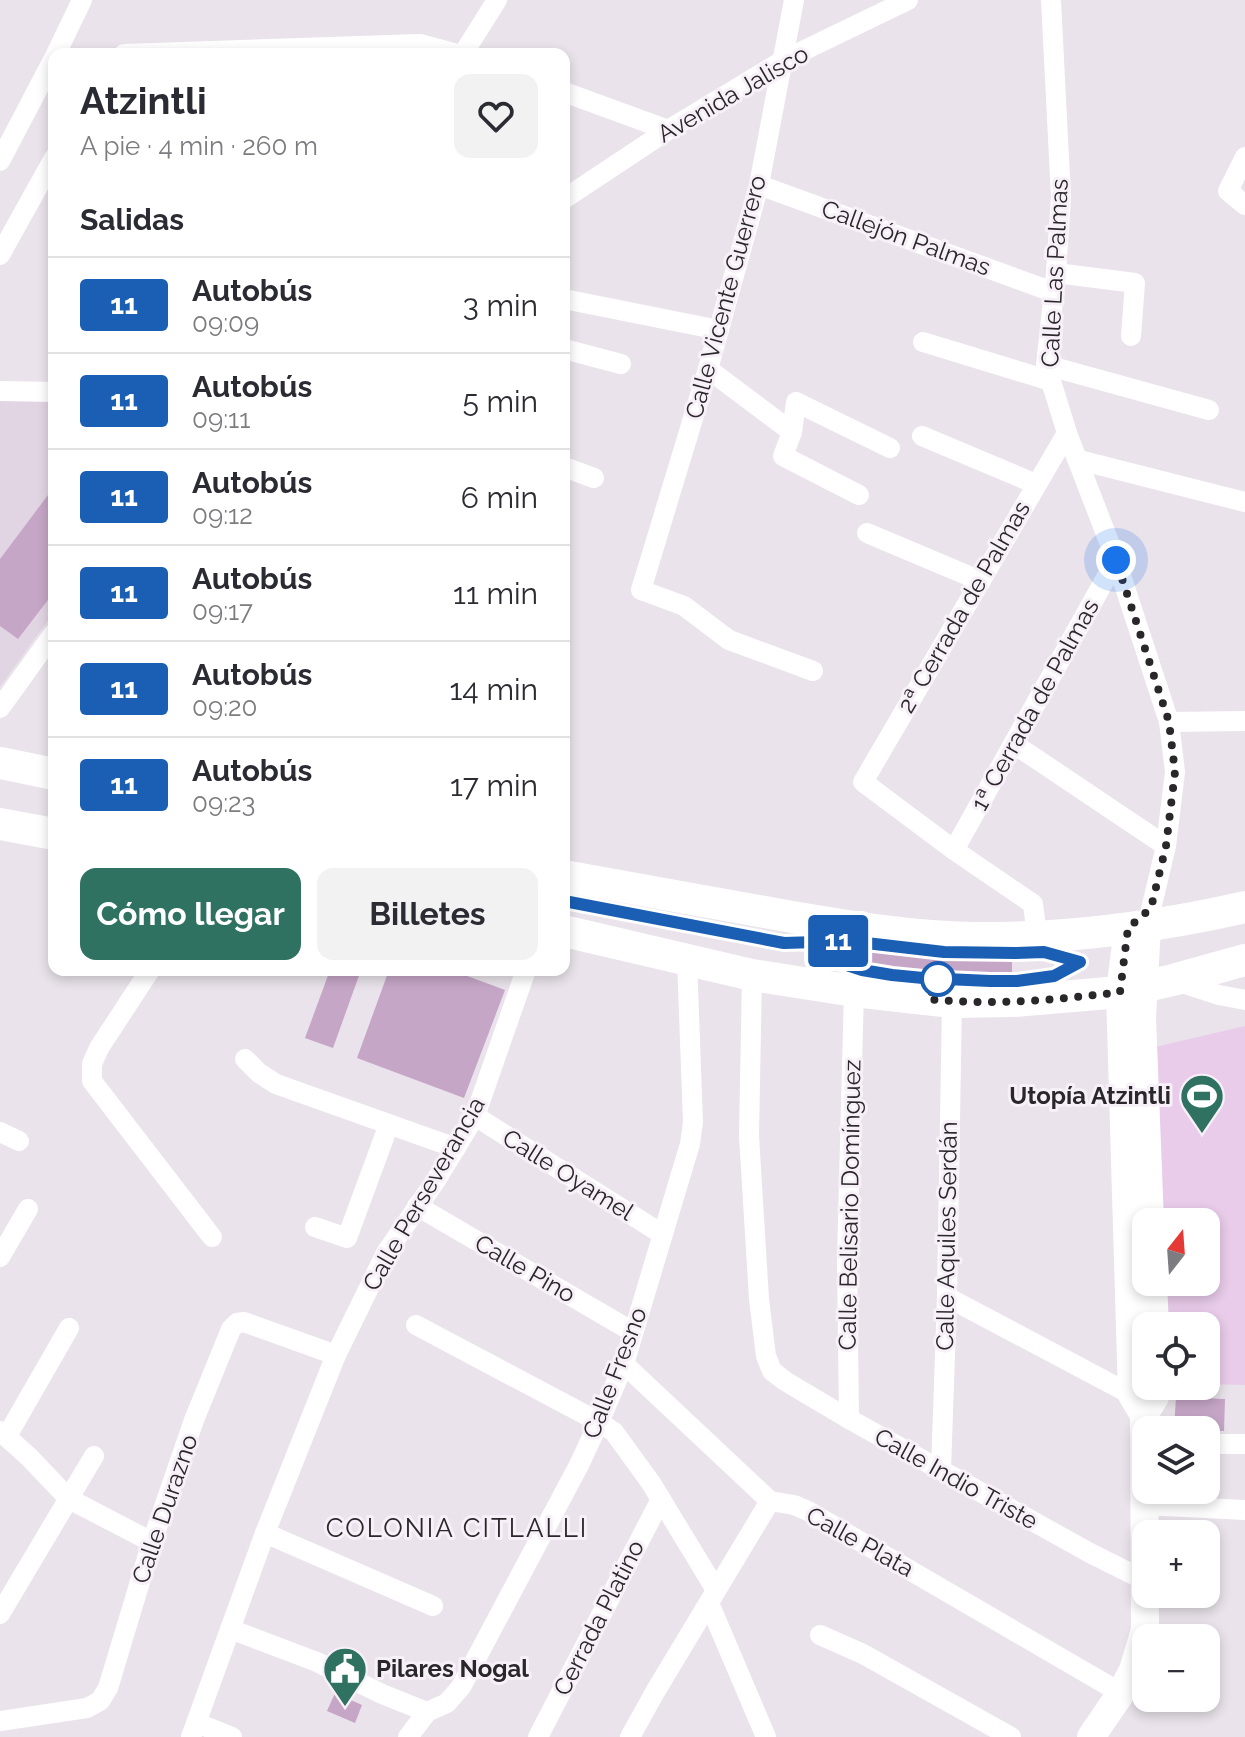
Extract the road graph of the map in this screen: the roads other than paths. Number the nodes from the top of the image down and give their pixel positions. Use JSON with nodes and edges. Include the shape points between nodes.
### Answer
{"nodes":[{"id":1,"x":82,"y":0,"type":"edge"},
{"id":2,"x":497,"y":0,"type":"edge"},
{"id":3,"x":794,"y":0,"type":"edge"},
{"id":4,"x":908,"y":0,"type":"edge"},
{"id":5,"x":1051,"y":0,"type":"edge"},
{"id":6,"x":59,"y":48,"type":"edge"},
{"id":7,"x":332,"y":48,"type":"edge"},
{"id":8,"x":436,"y":48,"type":"edge"},
{"id":9,"x":464,"y":48,"type":"edge"},
{"id":10,"x":782,"y":61,"type":"junction"},
{"id":11,"x":48,"y":69,"type":"edge"},
{"id":12,"x":570,"y":94,"type":"edge"},
{"id":13,"x":668,"y":130,"type":"junction"},
{"id":14,"x":1245,"y":157,"type":"edge"},
{"id":15,"x":0,"y":161,"type":"edge"},
{"id":16,"x":48,"y":169,"type":"edge"},
{"id":17,"x":759,"y":185,"type":"junction"},
{"id":18,"x":570,"y":195,"type":"edge"},
{"id":19,"x":1245,"y":205,"type":"edge"},
{"id":20,"x":0,"y":255,"type":"edge"},
{"id":21,"x":1055,"y":282,"type":"junction"},
{"id":22,"x":570,"y":300,"type":"edge"},
{"id":23,"x":719,"y":330,"type":"junction"},
{"id":24,"x":1131,"y":336,"type":"dead end"},
{"id":25,"x":923,"y":342,"type":"dead end"},
{"id":26,"x":570,"y":351,"type":"edge"},
{"id":27,"x":621,"y":364,"type":"dead end"},
{"id":28,"x":708,"y":369,"type":"junction"},
{"id":29,"x":1048,"y":373,"type":"junction"},
{"id":30,"x":0,"y":391,"type":"edge"},
{"id":31,"x":48,"y":392,"type":"edge"},
{"id":32,"x":1209,"y":410,"type":"dead end"},
{"id":33,"x":792,"y":432,"type":"junction"},
{"id":34,"x":1067,"y":433,"type":"junction"},
{"id":35,"x":922,"y":436,"type":"dead end"},
{"id":36,"x":890,"y":448,"type":"dead end"},
{"id":37,"x":1079,"y":460,"type":"junction"},
{"id":38,"x":570,"y":469,"type":"edge"},
{"id":39,"x":594,"y":478,"type":"dead end"},
{"id":40,"x":1036,"y":484,"type":"junction"},
{"id":41,"x":859,"y":495,"type":"dead end"},
{"id":42,"x":1245,"y":502,"type":"edge"},
{"id":43,"x":867,"y":533,"type":"dead end"},
{"id":44,"x":1116,"y":560,"type":"junction"},
{"id":45,"x":981,"y":581,"type":"junction"},
{"id":46,"x":48,"y":641,"type":"edge"},
{"id":47,"x":813,"y":671,"type":"dead end"},
{"id":48,"x":0,"y":708,"type":"edge"},
{"id":49,"x":1245,"y":721,"type":"edge"},
{"id":50,"x":1169,"y":722,"type":"junction"},
{"id":51,"x":1014,"y":744,"type":"junction"},
{"id":52,"x":0,"y":763,"type":"edge"},
{"id":53,"x":48,"y":773,"type":"edge"},
{"id":54,"x":0,"y":824,"type":"edge"},
{"id":55,"x":48,"y":833,"type":"edge"},
{"id":56,"x":1166,"y":846,"type":"junction"},
{"id":57,"x":954,"y":850,"type":"junction"},
{"id":58,"x":570,"y":877,"type":"edge"},
{"id":59,"x":1245,"y":907,"type":"edge"},
{"id":60,"x":1142,"y":921,"type":"junction"},
{"id":61,"x":570,"y":932,"type":"edge"},
{"id":62,"x":1037,"y":936,"type":"junction"},
{"id":63,"x":687,"y":960,"type":"junction"},
{"id":64,"x":1245,"y":960,"type":"edge"},
{"id":65,"x":752,"y":975,"type":"junction"},
{"id":66,"x":146,"y":976,"type":"edge"},
{"id":67,"x":524,"y":976,"type":"edge"},
{"id":68,"x":1145,"y":986,"type":"junction"},
{"id":69,"x":854,"y":991,"type":"junction"},
{"id":70,"x":1245,"y":1000,"type":"edge"},
{"id":71,"x":952,"y":1002,"type":"junction"},
{"id":72,"x":245,"y":1059,"type":"dead end"},
{"id":73,"x":475,"y":1116,"type":"junction"},
{"id":74,"x":389,"y":1124,"type":"junction"},
{"id":75,"x":0,"y":1132,"type":"edge"},
{"id":76,"x":19,"y":1141,"type":"dead end"},
{"id":77,"x":456,"y":1148,"type":"junction"},
{"id":78,"x":417,"y":1206,"type":"junction"},
{"id":79,"x":1149,"y":1208,"type":"edge"},
{"id":80,"x":28,"y":1209,"type":"dead end"},
{"id":81,"x":315,"y":1227,"type":"dead end"},
{"id":82,"x":662,"y":1234,"type":"junction"},
{"id":83,"x":212,"y":1237,"type":"dead end"},
{"id":84,"x":0,"y":1257,"type":"edge"},
{"id":85,"x":947,"y":1297,"type":"junction"},
{"id":86,"x":416,"y":1325,"type":"dead end"},
{"id":87,"x":69,"y":1328,"type":"dead end"},
{"id":88,"x":633,"y":1332,"type":"junction"},
{"id":89,"x":336,"y":1355,"type":"junction"},
{"id":90,"x":624,"y":1364,"type":"junction"},
{"id":91,"x":1146,"y":1413,"type":"edge"},
{"id":92,"x":849,"y":1419,"type":"junction"},
{"id":93,"x":599,"y":1422,"type":"junction"},
{"id":94,"x":4,"y":1434,"type":"edge"},
{"id":95,"x":1220,"y":1444,"type":"edge"},
{"id":96,"x":1245,"y":1444,"type":"edge"},
{"id":97,"x":94,"y":1456,"type":"dead end"},
{"id":98,"x":941,"y":1470,"type":"junction"},
{"id":99,"x":69,"y":1499,"type":"junction"},
{"id":100,"x":661,"y":1499,"type":"junction"},
{"id":101,"x":770,"y":1501,"type":"junction"},
{"id":102,"x":1145,"y":1505,"type":"junction"},
{"id":103,"x":1245,"y":1510,"type":"edge"},
{"id":104,"x":1145,"y":1520,"type":"edge"},
{"id":105,"x":265,"y":1533,"type":"junction"},
{"id":106,"x":152,"y":1542,"type":"junction"},
{"id":107,"x":1132,"y":1574,"type":"edge"},
{"id":108,"x":712,"y":1597,"type":"junction"},
{"id":109,"x":433,"y":1606,"type":"dead end"},
{"id":110,"x":1145,"y":1608,"type":"edge"},
{"id":111,"x":0,"y":1614,"type":"edge"},
{"id":112,"x":230,"y":1629,"type":"junction"},
{"id":113,"x":820,"y":1635,"type":"dead end"},
{"id":114,"x":1121,"y":1693,"type":"junction"},
{"id":115,"x":427,"y":1712,"type":"junction"},
{"id":116,"x":0,"y":1721,"type":"edge"},
{"id":117,"x":645,"y":1728,"type":"edge"},
{"id":118,"x":194,"y":1730,"type":"edge"},
{"id":119,"x":1098,"y":1732,"type":"edge"},
{"id":120,"x":232,"y":1737,"type":"edge"},
{"id":121,"x":408,"y":1737,"type":"edge"},
{"id":122,"x":538,"y":1737,"type":"edge"},
{"id":123,"x":630,"y":1737,"type":"edge"},
{"id":124,"x":766,"y":1737,"type":"edge"},
{"id":125,"x":1011,"y":1737,"type":"edge"}],
"edges":[{"from":1,"to":6,"type":"street"},
{"from":2,"to":9,"type":"street"},
{"from":3,"to":10,"type":"street","name":"Calle Vicente Guerrero"},
{"from":4,"to":10,"type":"street","name":"Avenida Jalisco"},
{"from":5,"to":21,"type":"street","name":"Calle Las Palmas","via":[[1061,197]]},
{"from":7,"to":8,"type":"street"},
{"from":10,"to":13,"type":"street","name":"Avenida Jalisco"},
{"from":10,"to":17,"type":"street","name":"Calle Vicente Guerrero"},
{"from":11,"to":15,"type":"street"},
{"from":12,"to":13,"type":"street"},
{"from":13,"to":18,"type":"street","name":"Avenida Jalisco"},
{"from":14,"to":19,"type":"street","via":[[1228,191]]},
{"from":16,"to":20,"type":"street"},
{"from":17,"to":21,"type":"street","name":"Callejón Palmas"},
{"from":17,"to":23,"type":"street","name":"Calle Vicente Guerrero"},
{"from":21,"to":24,"type":"street","name":"Callejón Palmas","via":[[1135,283]]},
{"from":21,"to":29,"type":"street","name":"Calle Las Palmas"},
{"from":22,"to":23,"type":"street"},
{"from":23,"to":28,"type":"street","name":"Calle Vicente Guerrero"},
{"from":25,"to":29,"type":"street"},
{"from":26,"to":27,"type":"street"},
{"from":28,"to":33,"type":"street"},
{"from":28,"to":47,"type":"street","name":"Calle Vicente Guerrero","via":[[641,590],[684,606],[729,640]]},
{"from":29,"to":32,"type":"street"},
{"from":29,"to":34,"type":"street","name":"Calle Las Palmas"},
{"from":30,"to":31,"type":"street"},
{"from":33,"to":36,"type":"street","via":[[796,402]]},
{"from":33,"to":41,"type":"street","via":[[783,456]]},
{"from":34,"to":37,"type":"street","name":"Calle Las Palmas"},
{"from":34,"to":40,"type":"street","name":"2ª Cerrada de Palmas"},
{"from":35,"to":40,"type":"street"},
{"from":37,"to":42,"type":"street"},
{"from":37,"to":44,"type":"street","name":"Calle Las Palmas"},
{"from":38,"to":39,"type":"street"},
{"from":40,"to":45,"type":"street","name":"2ª Cerrada de Palmas"},
{"from":43,"to":45,"type":"street"},
{"from":44,"to":50,"type":"street","name":"Calle Las Palmas"},
{"from":44,"to":51,"type":"street","name":"1ª Cerrada de Palmas"},
{"from":45,"to":57,"type":"street","name":"2ª Cerrada de Palmas","via":[[863,782]]},
{"from":46,"to":48,"type":"street"},
{"from":49,"to":50,"type":"street"},
{"from":50,"to":56,"type":"street","name":"Calle Las Palmas","via":[[1175,772]]},
{"from":51,"to":56,"type":"street"},
{"from":51,"to":57,"type":"street","name":"1ª Cerrada de Palmas"},
{"from":52,"to":53,"type":"main road"},
{"from":54,"to":55,"type":"main road"},
{"from":56,"to":60,"type":"street","name":"Calle Las Palmas"},
{"from":57,"to":62,"type":"street","via":[[1033,904]]},
{"from":58,"to":62,"type":"main road","via":[[886,932]]},
{"from":59,"to":60,"type":"main road","via":[[1198,918]]},
{"from":60,"to":62,"type":"main road"},
{"from":60,"to":68,"type":"street","name":"Calle Las Palmas"},
{"from":61,"to":63,"type":"main road"},
{"from":63,"to":65,"type":"main road"},
{"from":63,"to":82,"type":"street","name":"Calle Fresno","via":[[693,1122]]},
{"from":64,"to":68,"type":"main road"},
{"from":65,"to":69,"type":"main road"},
{"from":65,"to":92,"type":"street","name":"Calle Indio Triste","via":[[749,1136],[766,1356],[772,1371],[785,1381]]},
{"from":66,"to":83,"type":"street","via":[[99,1048],[92,1081]]},
{"from":67,"to":73,"type":"street","name":"Calle Perseverancia"},
{"from":68,"to":70,"type":"street"},
{"from":68,"to":71,"type":"main road","via":[[1014,1001]]},
{"from":68,"to":79,"type":"street"},
{"from":68,"to":91,"type":"street"},
{"from":69,"to":71,"type":"main road"},
{"from":69,"to":92,"type":"street","name":"Calle Belisario Domínguez"},
{"from":71,"to":85,"type":"street","name":"Calle Aquiles Serdán"},
{"from":72,"to":74,"type":"street","via":[[276,1084]]},
{"from":73,"to":77,"type":"street","name":"Calle Perseverancia"},
{"from":73,"to":82,"type":"street","name":"Calle Oyamel"},
{"from":74,"to":77,"type":"street"},
{"from":74,"to":81,"type":"street","via":[[347,1238]]},
{"from":75,"to":76,"type":"street"},
{"from":77,"to":78,"type":"street","name":"Calle Perseverancia"},
{"from":78,"to":88,"type":"street","name":"Calle Pino"},
{"from":78,"to":89,"type":"street","name":"Calle Perseverancia","via":[[386,1253]]},
{"from":80,"to":84,"type":"street"},
{"from":82,"to":88,"type":"street","name":"Calle Fresno"},
{"from":85,"to":91,"type":"street"},
{"from":85,"to":98,"type":"street","name":"Calle Aquiles Serdán"},
{"from":86,"to":93,"type":"street"},
{"from":87,"to":94,"type":"street"},
{"from":88,"to":90,"type":"street","name":"Calle Fresno"},
{"from":89,"to":105,"type":"street","name":"Calle Perseverancia"},
{"from":89,"to":106,"type":"street","name":"Calle Durazno","via":[[244,1322],[231,1329]]},
{"from":90,"to":93,"type":"street","name":"Calle Fresno"},
{"from":90,"to":101,"type":"street","name":"Calle Plata"},
{"from":91,"to":102,"type":"street"},
{"from":92,"to":98,"type":"street","name":"Calle Indio Triste"},
{"from":93,"to":100,"type":"street","via":[[614,1432]]},
{"from":93,"to":115,"type":"street","name":"Calle Fresno","via":[[461,1687],[447,1703]]},
{"from":94,"to":99,"type":"street"},
{"from":95,"to":96,"type":"street"},
{"from":97,"to":99,"type":"street"},
{"from":98,"to":107,"type":"street","name":"Calle Indio Triste"},
{"from":99,"to":106,"type":"street"},
{"from":99,"to":111,"type":"street"},
{"from":100,"to":108,"type":"street"},
{"from":100,"to":122,"type":"street","name":"Cerrada Platino"},
{"from":101,"to":108,"type":"street"},
{"from":101,"to":114,"type":"street","name":"Calle Plata","via":[[808,1511]]},
{"from":102,"to":103,"type":"street"},
{"from":102,"to":104,"type":"street"},
{"from":105,"to":109,"type":"street"},
{"from":105,"to":112,"type":"street","name":"Calle Perseverancia"},
{"from":106,"to":116,"type":"street","name":"Calle Durazno","via":[[100,1701],[87,1708]]},
{"from":108,"to":117,"type":"street"},
{"from":108,"to":124,"type":"street"},
{"from":110,"to":114,"type":"street","via":[[1145,1630]]},
{"from":112,"to":115,"type":"street"},
{"from":112,"to":118,"type":"street"},
{"from":113,"to":125,"type":"street"},
{"from":114,"to":119,"type":"street"},
{"from":115,"to":121,"type":"street","name":"Calle Fresno"},
{"from":117,"to":123,"type":"street"},
{"from":118,"to":120,"type":"street"}]}
